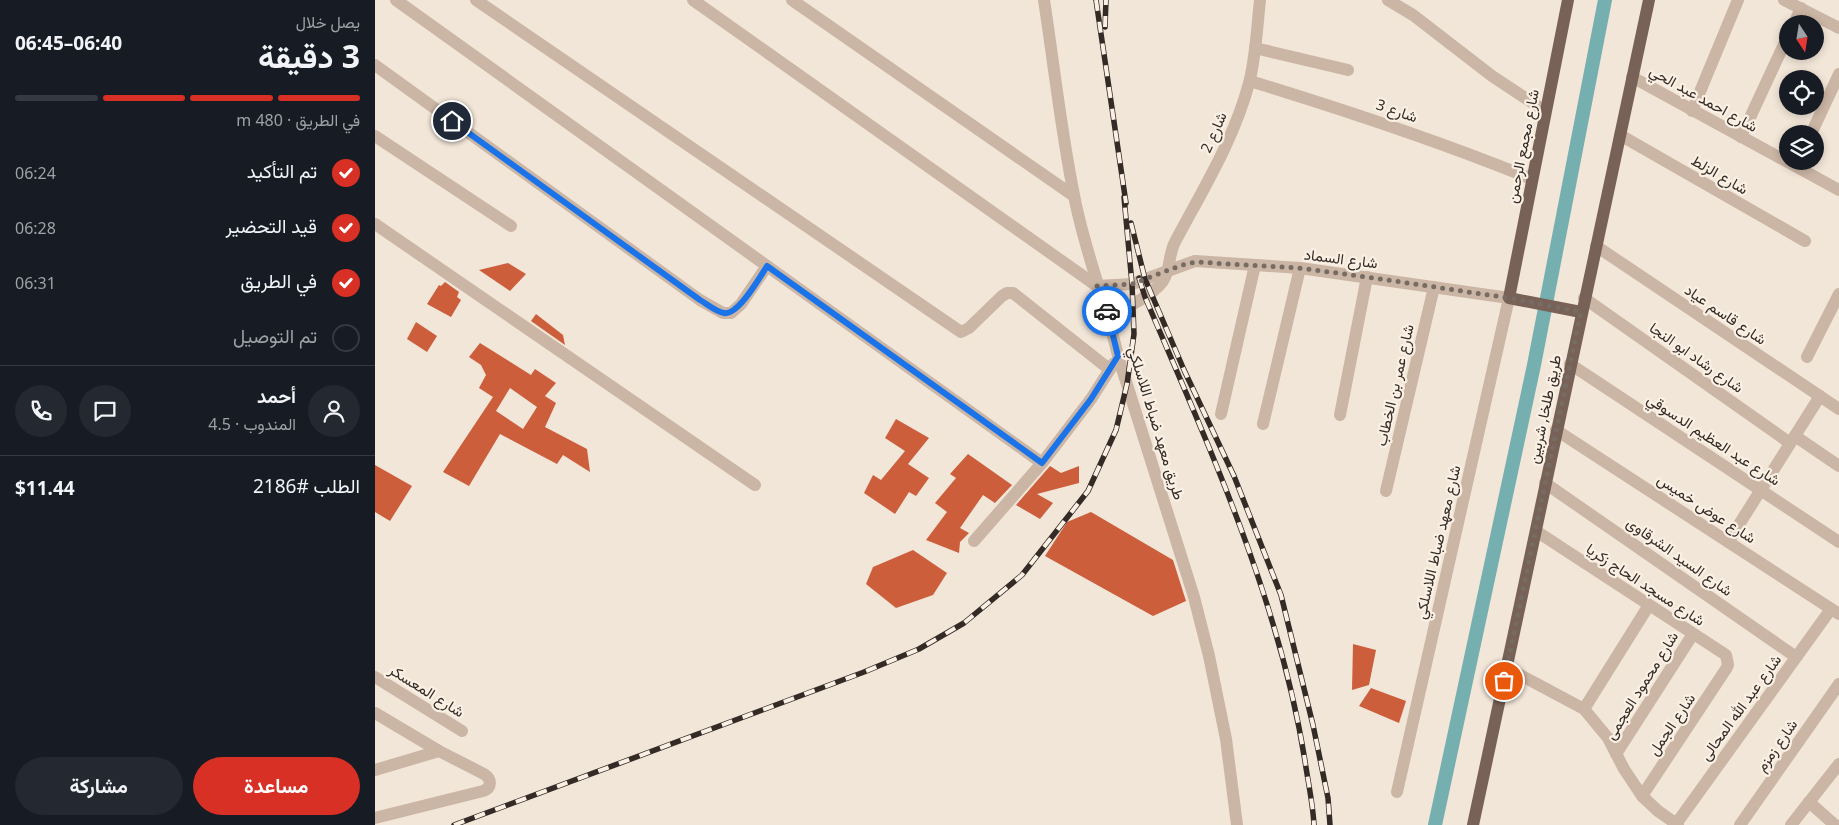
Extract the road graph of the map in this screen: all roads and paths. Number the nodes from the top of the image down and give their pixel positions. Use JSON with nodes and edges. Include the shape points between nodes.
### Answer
{"nodes":[{"id":1,"x":396,"y":0,"type":"edge"},
{"id":2,"x":476,"y":0,"type":"edge"},
{"id":3,"x":693,"y":0,"type":"edge"},
{"id":4,"x":792,"y":0,"type":"edge"},
{"id":5,"x":1044,"y":0,"type":"edge"},
{"id":6,"x":1261,"y":0,"type":"edge"},
{"id":7,"x":1388,"y":0,"type":"edge"},
{"id":8,"x":1568,"y":0,"type":"edge"},
{"id":9,"x":1649,"y":0,"type":"edge"},
{"id":10,"x":1738,"y":0,"type":"edge"},
{"id":11,"x":1784,"y":0,"type":"edge"},
{"id":12,"x":1801,"y":8,"type":"junction"},
{"id":13,"x":1798,"y":15,"type":"edge"},
{"id":14,"x":1839,"y":28,"type":"edge"},
{"id":15,"x":1255,"y":48,"type":"junction"},
{"id":16,"x":1779,"y":55,"type":"edge"},
{"id":17,"x":375,"y":65,"type":"edge"},
{"id":18,"x":1348,"y":70,"type":"dead end"},
{"id":19,"x":1839,"y":74,"type":"edge"},
{"id":20,"x":1632,"y":77,"type":"junction"},
{"id":21,"x":1249,"y":81,"type":"junction"},
{"id":22,"x":1545,"y":111,"type":"junction"},
{"id":23,"x":1692,"y":111,"type":"junction"},
{"id":24,"x":1815,"y":125,"type":"edge"},
{"id":25,"x":1620,"y":135,"type":"junction"},
{"id":26,"x":375,"y":136,"type":"edge"},
{"id":27,"x":1741,"y":137,"type":"junction"},
{"id":28,"x":1779,"y":155,"type":"edge"},
{"id":29,"x":1807,"y":170,"type":"edge"},
{"id":30,"x":1532,"y":179,"type":"junction"},
{"id":31,"x":1839,"y":190,"type":"edge"},
{"id":32,"x":1074,"y":196,"type":"junction"},
{"id":33,"x":375,"y":224,"type":"edge"},
{"id":34,"x":511,"y":226,"type":"dead end"},
{"id":35,"x":1805,"y":241,"type":"dead end"},
{"id":36,"x":1596,"y":246,"type":"junction"},
{"id":37,"x":767,"y":266,"type":"junction"},
{"id":38,"x":1255,"y":266,"type":"junction"},
{"id":39,"x":1299,"y":268,"type":"junction"},
{"id":40,"x":1169,"y":269,"type":"junction"},
{"id":41,"x":1367,"y":277,"type":"junction"},
{"id":42,"x":1099,"y":286,"type":"junction"},
{"id":43,"x":1434,"y":287,"type":"junction"},
{"id":44,"x":1839,"y":294,"type":"edge"},
{"id":45,"x":1584,"y":298,"type":"junction"},
{"id":46,"x":1515,"y":300,"type":"junction"},
{"id":47,"x":1581,"y":312,"type":"junction"},
{"id":48,"x":1109,"y":314,"type":"junction"},
{"id":49,"x":1118,"y":356,"type":"junction"},
{"id":50,"x":1807,"y":357,"type":"dead end"},
{"id":51,"x":1570,"y":364,"type":"junction"},
{"id":52,"x":1109,"y":369,"type":"junction"},
{"id":53,"x":1820,"y":396,"type":"junction"},
{"id":54,"x":1839,"y":409,"type":"edge"},
{"id":55,"x":1221,"y":414,"type":"dead end"},
{"id":56,"x":1340,"y":415,"type":"dead end"},
{"id":57,"x":1263,"y":424,"type":"dead end"},
{"id":58,"x":1556,"y":430,"type":"junction"},
{"id":59,"x":1793,"y":439,"type":"junction"},
{"id":60,"x":1042,"y":463,"type":"junction"},
{"id":61,"x":1839,"y":466,"type":"edge"},
{"id":62,"x":1545,"y":483,"type":"junction"},
{"id":63,"x":755,"y":485,"type":"dead end"},
{"id":64,"x":1761,"y":490,"type":"junction"},
{"id":65,"x":1386,"y":491,"type":"dead end"},
{"id":66,"x":1536,"y":531,"type":"junction"},
{"id":67,"x":974,"y":541,"type":"dead end"},
{"id":68,"x":1728,"y":542,"type":"junction"},
{"id":69,"x":1839,"y":542,"type":"edge"},
{"id":70,"x":1649,"y":604,"type":"junction"},
{"id":71,"x":1835,"y":612,"type":"edge"},
{"id":72,"x":1693,"y":634,"type":"junction"},
{"id":73,"x":1796,"y":657,"type":"junction"},
{"id":74,"x":1507,"y":668,"type":"junction"},
{"id":75,"x":1726,"y":669,"type":"joint"},
{"id":76,"x":375,"y":677,"type":"edge"},
{"id":77,"x":1839,"y":684,"type":"edge"},
{"id":78,"x":1584,"y":710,"type":"junction"},
{"id":79,"x":375,"y":713,"type":"edge"},
{"id":80,"x":462,"y":731,"type":"dead end"},
{"id":81,"x":439,"y":751,"type":"junction"},
{"id":82,"x":1616,"y":754,"type":"junction"},
{"id":83,"x":1839,"y":765,"type":"edge"},
{"id":84,"x":375,"y":770,"type":"edge"},
{"id":85,"x":1397,"y":792,"type":"dead end"},
{"id":86,"x":1642,"y":796,"type":"junction"},
{"id":87,"x":1809,"y":802,"type":"junction"},
{"id":88,"x":375,"y":818,"type":"edge"},
{"id":89,"x":1677,"y":824,"type":"edge"},
{"id":90,"x":1237,"y":825,"type":"edge"},
{"id":91,"x":1473,"y":825,"type":"edge"},
{"id":92,"x":1740,"y":825,"type":"edge"},
{"id":93,"x":1791,"y":825,"type":"edge"},
{"id":94,"x":1835,"y":825,"type":"edge"}],
"edges":[{"from":1,"to":37,"type":"street"},
{"from":2,"to":52,"type":"street","via":[[961,332],[1001,296],[1013,293]]},
{"from":3,"to":42,"type":"street"},
{"from":4,"to":32,"type":"street"},
{"from":5,"to":32,"type":"street","name":"طريق معهد ضباط اللاسلكي"},
{"from":6,"to":15,"type":"street","name":"شارع 2"},
{"from":7,"to":22,"type":"street"},
{"from":8,"to":22,"type":"main road","name":"شارع مجمع الرحمن"},
{"from":9,"to":20,"type":"main road","name":"طريق طلخا, شربين"},
{"from":10,"to":23,"type":"street"},
{"from":11,"to":12,"type":"street"},
{"from":12,"to":13,"type":"street"},
{"from":12,"to":14,"type":"street"},
{"from":15,"to":18,"type":"street"},
{"from":15,"to":21,"type":"street","name":"شارع 2"},
{"from":16,"to":27,"type":"street"},
{"from":17,"to":37,"type":"street","via":[[723,314],[731,313],[741,304]]},
{"from":19,"to":24,"type":"street"},
{"from":20,"to":23,"type":"street","name":"شارع احمد عبد الحي"},
{"from":20,"to":25,"type":"main road","name":"طريق طلخا, شربين"},
{"from":21,"to":30,"type":"street","name":"شارع 3","via":[[1434,140]]},
{"from":21,"to":40,"type":"street","name":"شارع 2","via":[[1221,155],[1171,249]]},
{"from":22,"to":30,"type":"main road","name":"شارع مجمع الرحمن"},
{"from":23,"to":27,"type":"street","name":"شارع احمد عبد الحي"},
{"from":25,"to":35,"type":"street","name":"شارع الزلط"},
{"from":25,"to":36,"type":"main road","name":"طريق طلخا, شربين"},
{"from":26,"to":34,"type":"street"},
{"from":27,"to":28,"type":"street","name":"شارع احمد عبد الحي"},
{"from":29,"to":31,"type":"street","name":"شارع احمد عبد الحي"},
{"from":30,"to":46,"type":"main road","name":"شارع مجمع الرحمن"},
{"from":32,"to":42,"type":"street","name":"طريق معهد ضباط اللاسلكي"},
{"from":33,"to":63,"type":"street"},
{"from":36,"to":45,"type":"main road","name":"طريق طلخا, شربين"},
{"from":36,"to":53,"type":"street","name":"شارع قاسم عياد"},
{"from":37,"to":60,"type":"street"},
{"from":38,"to":39,"type":"street","name":"شارع السماد"},
{"from":38,"to":40,"type":"street","name":"شارع السماد","via":[[1195,262]]},
{"from":38,"to":55,"type":"street"},
{"from":39,"to":41,"type":"street","name":"شارع السماد"},
{"from":39,"to":57,"type":"street"},
{"from":40,"to":42,"type":"street","name":"شارع السماد","via":[[1128,285]]},
{"from":40,"to":48,"type":"street","via":[[1152,292]]},
{"from":41,"to":43,"type":"street","name":"شارع السماد"},
{"from":41,"to":56,"type":"street"},
{"from":42,"to":48,"type":"street","name":"طريق معهد ضباط اللاسلكي"},
{"from":43,"to":46,"type":"street","name":"شارع السماد"},
{"from":43,"to":65,"type":"street","name":"شارع عمر بن الخطاب"},
{"from":44,"to":50,"type":"street"},
{"from":45,"to":47,"type":"main road","name":"طريق طلخا, شربين"},
{"from":45,"to":59,"type":"street","name":"شارع رشاد ابو النجا"},
{"from":46,"to":47,"type":"main road"},
{"from":46,"to":85,"type":"street","name":"شارع معهد ضباط اللاسلكي"},
{"from":47,"to":51,"type":"main road","name":"طريق طلخا, شربين"},
{"from":48,"to":49,"type":"street","name":"طريق معهد ضباط اللاسلكي"},
{"from":49,"to":52,"type":"street"},
{"from":49,"to":90,"type":"street","name":"طريق معهد ضباط اللاسلكي","via":[[1194,597],[1209,656],[1226,739]]},
{"from":51,"to":58,"type":"main road","name":"طريق طلخا, شربين"},
{"from":51,"to":64,"type":"street","name":"شارع عبد العظيم الدسوقي"},
{"from":52,"to":60,"type":"street","via":[[1091,399]]},
{"from":53,"to":54,"type":"street","name":"شارع قاسم عياد"},
{"from":53,"to":59,"type":"street"},
{"from":58,"to":62,"type":"main road","name":"طريق طلخا, شربين"},
{"from":58,"to":68,"type":"street","name":"شارع عوض خميس"},
{"from":59,"to":61,"type":"street","name":"شارع رشاد ابو النجا"},
{"from":59,"to":64,"type":"street"},
{"from":60,"to":67,"type":"street"},
{"from":62,"to":66,"type":"main road","name":"طريق طلخا, شربين"},
{"from":62,"to":73,"type":"street","name":"شارع السيد الشرقاوى"},
{"from":64,"to":68,"type":"street"},
{"from":64,"to":69,"type":"street","name":"شارع عبد العظيم الدسوقي"},
{"from":66,"to":70,"type":"street","name":"شارع مسجد الحاج زكريا"},
{"from":66,"to":74,"type":"main road","name":"طريق طلخا, شربين"},
{"from":68,"to":71,"type":"street","name":"شارع عوض خميس"},
{"from":70,"to":72,"type":"street","name":"شارع مسجد الحاج زكريا"},
{"from":70,"to":78,"type":"street"},
{"from":71,"to":73,"type":"street","name":"شارع عبد الله المحالى"},
{"from":72,"to":75,"type":"street","name":"شارع مسجد الحاج زكريا","via":[[1726,655]]},
{"from":72,"to":82,"type":"street","name":"شارع محمود العجمى"},
{"from":73,"to":89,"type":"street","name":"شارع عبد الله المحالى"},
{"from":74,"to":78,"type":"street"},
{"from":74,"to":91,"type":"main road","name":"طريق طلخا, شربين"},
{"from":75,"to":86,"type":"street","name":"شارع الجمل"},
{"from":76,"to":80,"type":"street","name":"شارع المعسكر"},
{"from":77,"to":92,"type":"street","name":"شارع زمزم"},
{"from":78,"to":82,"type":"street","via":[[1597,723]]},
{"from":79,"to":81,"type":"street"},
{"from":81,"to":84,"type":"street"},
{"from":81,"to":88,"type":"street","via":[[488,776],[489,787]]},
{"from":82,"to":86,"type":"street"},
{"from":83,"to":87,"type":"street"},
{"from":86,"to":89,"type":"street"},
{"from":87,"to":93,"type":"street"},
{"from":87,"to":94,"type":"street"}]}
